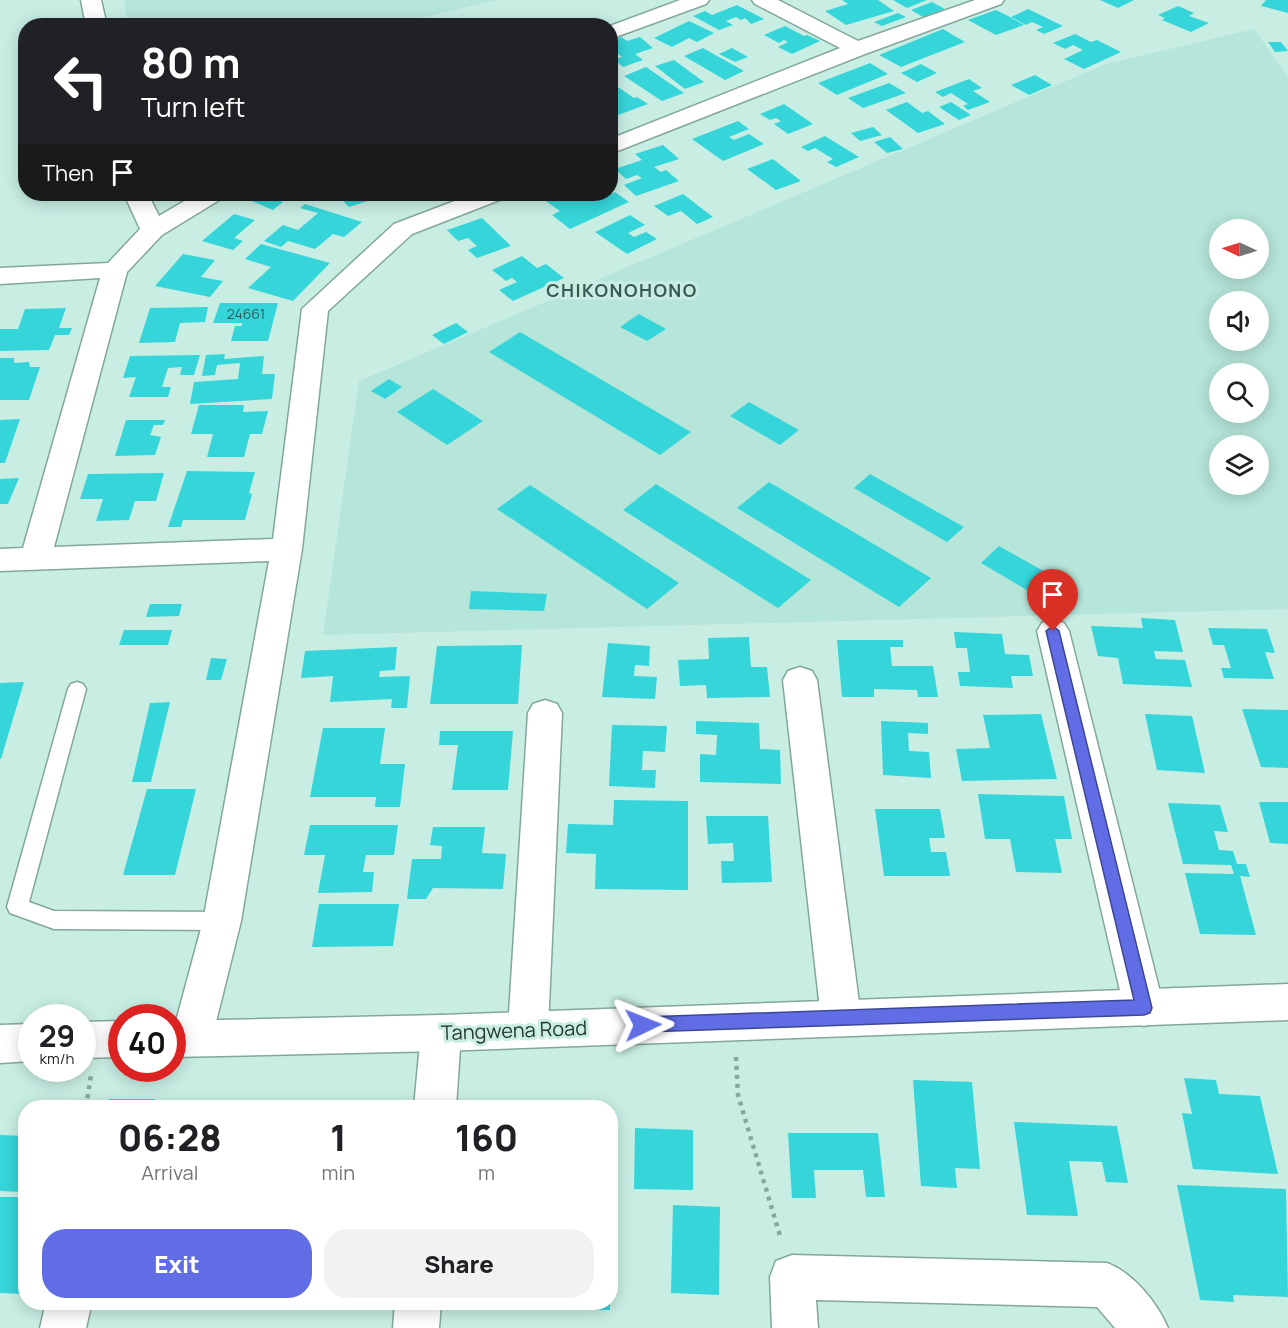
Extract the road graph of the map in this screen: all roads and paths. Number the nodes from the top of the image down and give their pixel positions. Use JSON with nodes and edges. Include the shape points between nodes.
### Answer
{"nodes":[{"id":1,"x":91,"y":0,"type":"edge"},
{"id":2,"x":699,"y":0,"type":"edge"},
{"id":3,"x":762,"y":0,"type":"edge"},
{"id":4,"x":994,"y":0,"type":"edge"},
{"id":5,"x":95,"y":18,"type":"edge"},
{"id":6,"x":618,"y":30,"type":"edge"},
{"id":7,"x":857,"y":49,"type":"junction"},
{"id":8,"x":618,"y":144,"type":"edge"},
{"id":9,"x":139,"y":201,"type":"edge"},
{"id":10,"x":201,"y":201,"type":"edge"},
{"id":11,"x":475,"y":201,"type":"edge"},
{"id":12,"x":153,"y":230,"type":"junction"},
{"id":13,"x":115,"y":270,"type":"junction"},
{"id":14,"x":0,"y":276,"type":"edge"},
{"id":15,"x":287,"y":549,"type":"junction"},
{"id":16,"x":36,"y":558,"type":"junction"},
{"id":17,"x":0,"y":560,"type":"edge"},
{"id":18,"x":1053,"y":631,"type":"dead end"},
{"id":19,"x":800,"y":680,"type":"dead end"},
{"id":20,"x":77,"y":689,"type":"dead end"},
{"id":21,"x":545,"y":713,"type":"dead end"},
{"id":22,"x":222,"y":921,"type":"junction"},
{"id":23,"x":1288,"y":1002,"type":"edge"},
{"id":24,"x":1144,"y":1008,"type":"junction"},
{"id":25,"x":841,"y":1018,"type":"junction"},
{"id":26,"x":735,"y":1022,"type":"junction"},
{"id":27,"x":186,"y":1026,"type":"edge"},
{"id":28,"x":528,"y":1029,"type":"junction"},
{"id":29,"x":441,"y":1033,"type":"junction"},
{"id":30,"x":186,"y":1038,"type":"edge"},
{"id":31,"x":18,"y":1043,"type":"edge"},
{"id":32,"x":0,"y":1044,"type":"edge"},
{"id":33,"x":436,"y":1100,"type":"edge"},
{"id":34,"x":792,"y":1277,"type":"junction"},
{"id":35,"x":67,"y":1310,"type":"edge"},
{"id":36,"x":417,"y":1310,"type":"edge"},
{"id":37,"x":63,"y":1328,"type":"edge"},
{"id":38,"x":416,"y":1328,"type":"edge"},
{"id":39,"x":795,"y":1328,"type":"edge"},
{"id":40,"x":1145,"y":1328,"type":"edge"}],
"edges":[{"from":1,"to":5,"type":"street"},
{"from":2,"to":6,"type":"street"},
{"from":3,"to":7,"type":"street"},
{"from":4,"to":7,"type":"street"},
{"from":7,"to":8,"type":"street"},
{"from":9,"to":12,"type":"street"},
{"from":10,"to":12,"type":"street"},
{"from":11,"to":15,"type":"street","via":[[403,229],[315,309]]},
{"from":12,"to":13,"type":"street"},
{"from":13,"to":14,"type":"street"},
{"from":13,"to":16,"type":"street"},
{"from":15,"to":16,"type":"street"},
{"from":15,"to":22,"type":"street"},
{"from":16,"to":17,"type":"street"},
{"from":18,"to":24,"type":"street"},
{"from":19,"to":25,"type":"street"},
{"from":20,"to":22,"type":"lane","via":[[17,907],[54,920]]},
{"from":21,"to":28,"type":"street"},
{"from":22,"to":27,"type":"street"},
{"from":23,"to":24,"type":"street","name":"Tangwena Road"},
{"from":24,"to":25,"type":"street","name":"Tangwena Road"},
{"from":25,"to":26,"type":"street","name":"Tangwena Road"},
{"from":26,"to":28,"type":"street","name":"Tangwena Road"},
{"from":26,"to":34,"type":"path","via":[[738,1095]]},
{"from":28,"to":29,"type":"street","name":"Tangwena Road"},
{"from":29,"to":30,"type":"street","name":"Tangwena Road"},
{"from":29,"to":33,"type":"street"},
{"from":31,"to":32,"type":"street"},
{"from":34,"to":39,"type":"street"},
{"from":34,"to":40,"type":"street","via":[[1107,1285]]},
{"from":35,"to":37,"type":"street"},
{"from":36,"to":38,"type":"street"}]}
